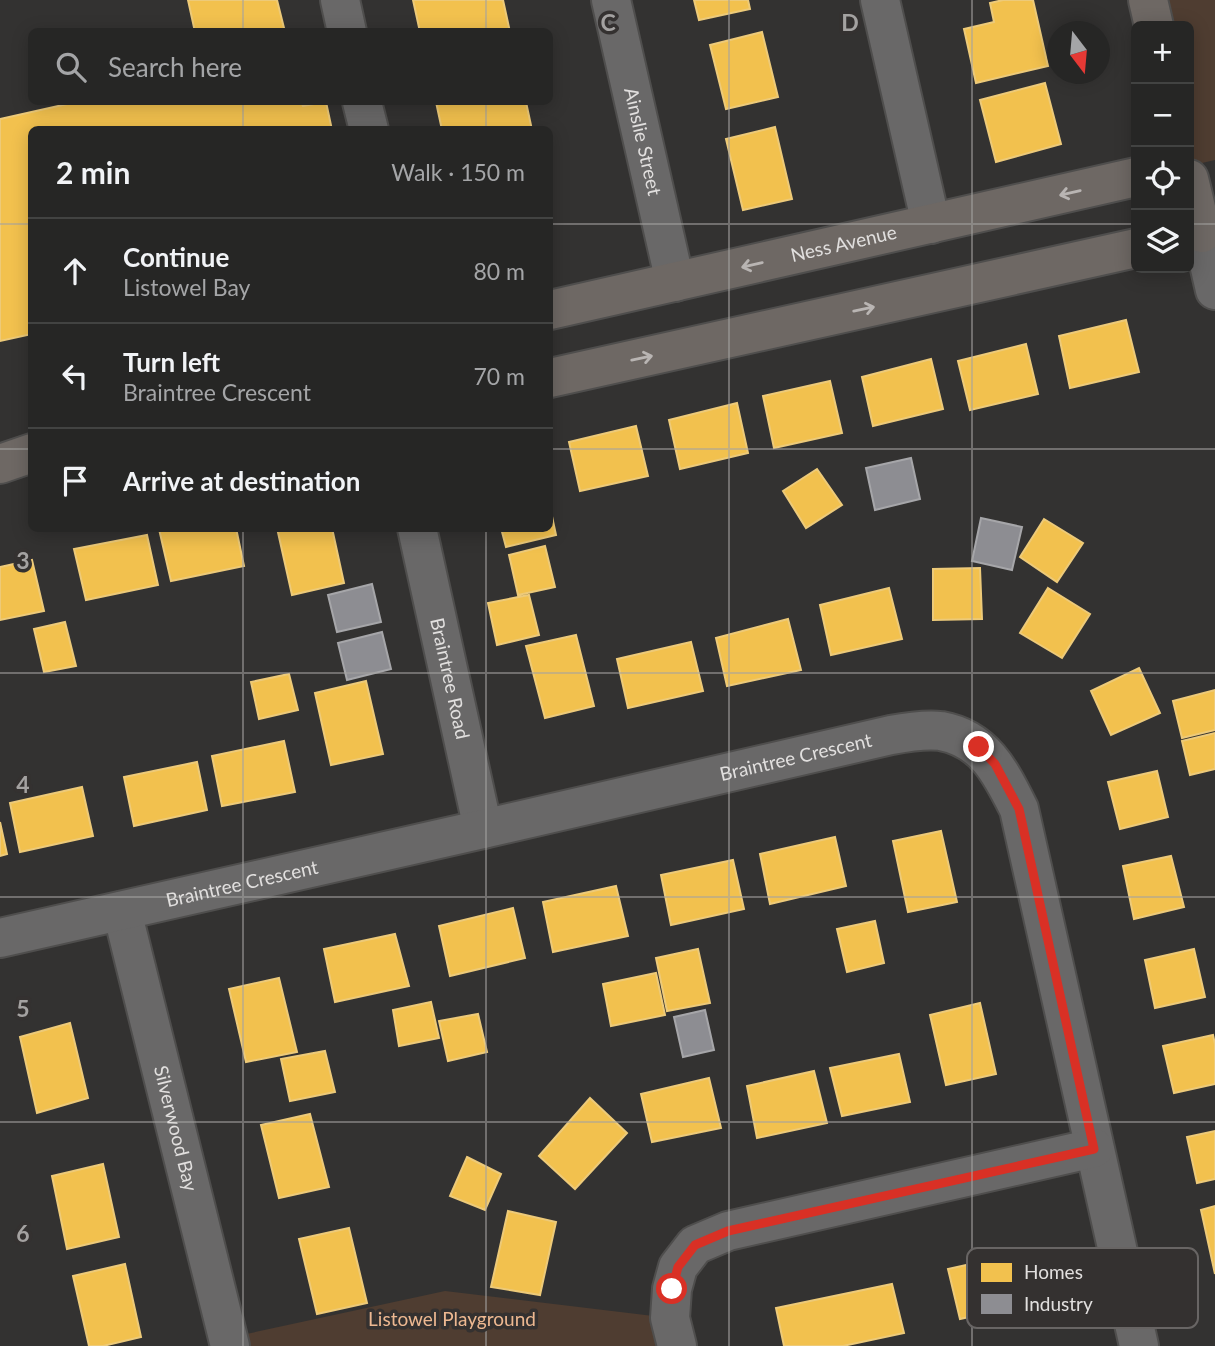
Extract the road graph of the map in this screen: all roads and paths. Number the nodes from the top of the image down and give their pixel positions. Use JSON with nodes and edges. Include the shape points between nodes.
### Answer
{"nodes":[{"id":1,"x":340,"y":0,"type":"edge"},
{"id":2,"x":611,"y":0,"type":"edge"},
{"id":3,"x":880,"y":0,"type":"edge"},
{"id":4,"x":1148,"y":0,"type":"edge"},
{"id":5,"x":1153,"y":21,"type":"edge"},
{"id":6,"x":346,"y":28,"type":"edge"},
{"id":7,"x":363,"y":105,"type":"edge"},
{"id":8,"x":368,"y":126,"type":"edge"},
{"id":9,"x":1215,"y":160,"type":"edge"},
{"id":10,"x":1194,"y":165,"type":"edge"},
{"id":11,"x":1131,"y":178,"type":"edge"},
{"id":12,"x":1194,"y":200,"type":"edge"},
{"id":13,"x":931,"y":224,"type":"junction"},
{"id":14,"x":1202,"y":233,"type":"edge"},
{"id":15,"x":1131,"y":249,"type":"edge"},
{"id":16,"x":675,"y":282,"type":"junction"},
{"id":17,"x":1215,"y":290,"type":"edge"},
{"id":18,"x":553,"y":309,"type":"edge"},
{"id":19,"x":553,"y":377,"type":"edge"},
{"id":20,"x":28,"y":454,"type":"edge"},
{"id":21,"x":0,"y":464,"type":"edge"},
{"id":22,"x":28,"y":465,"type":"edge"},
{"id":23,"x":418,"y":532,"type":"edge"},
{"id":24,"x":483,"y":829,"type":"junction"},
{"id":25,"x":122,"y":911,"type":"junction"},
{"id":26,"x":0,"y":938,"type":"edge"},
{"id":27,"x":1094,"y":1149,"type":"junction"},
{"id":28,"x":1117,"y":1248,"type":"edge"},
{"id":29,"x":1135,"y":1328,"type":"edge"},
{"id":30,"x":230,"y":1346,"type":"edge"},
{"id":31,"x":677,"y":1346,"type":"edge"},
{"id":32,"x":1139,"y":1346,"type":"edge"}],
"edges":[{"from":1,"to":6,"type":"street"},
{"from":2,"to":16,"type":"street","name":"Ainslie Street"},
{"from":3,"to":13,"type":"street"},
{"from":4,"to":5,"type":"main road"},
{"from":7,"to":8,"type":"street"},
{"from":9,"to":10,"type":"main road"},
{"from":11,"to":13,"type":"main road","name":"Ness Avenue","one_way":true},
{"from":12,"to":14,"type":"main road"},
{"from":13,"to":16,"type":"main road","name":"Ness Avenue","one_way":true},
{"from":14,"to":17,"type":"street"},
{"from":19,"to":15,"type":"main road","one_way":true},
{"from":16,"to":18,"type":"main road","name":"Ness Avenue"},
{"from":20,"to":21,"type":"main road"},
{"from":21,"to":22,"type":"main road"},
{"from":23,"to":24,"type":"street","name":"Braintree Road"},
{"from":24,"to":25,"type":"street","name":"Braintree Crescent"},
{"from":24,"to":27,"type":"street","name":"Braintree Crescent","via":[[891,735],[940,731],[961,737],[995,764],[1019,809]]},
{"from":25,"to":26,"type":"street","name":"Braintree Crescent"},
{"from":25,"to":30,"type":"street","name":"Silverwood Bay"},
{"from":27,"to":28,"type":"street","name":"Braintree Crescent"},
{"from":27,"to":31,"type":"street","via":[[728,1231],[695,1245],[678,1267],[672,1289],[670,1318]]},
{"from":29,"to":32,"type":"street","name":"Braintree Crescent"}]}
